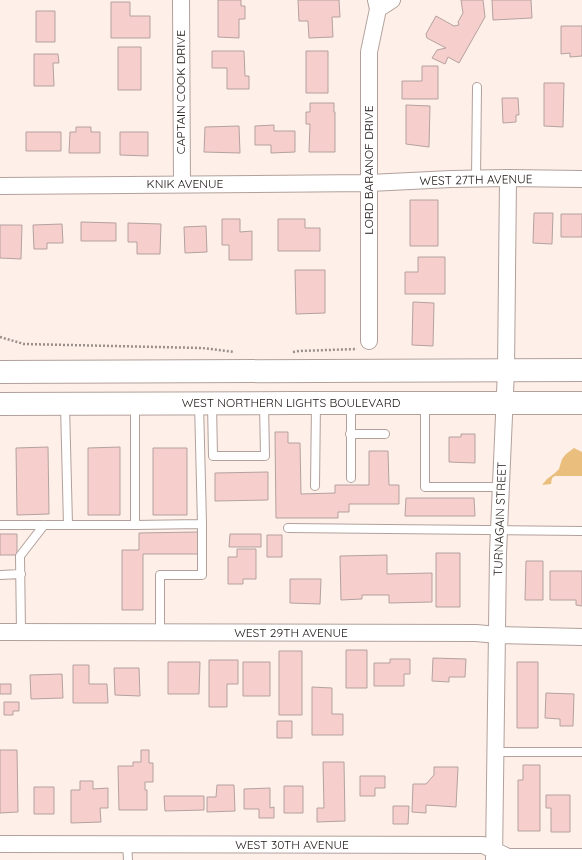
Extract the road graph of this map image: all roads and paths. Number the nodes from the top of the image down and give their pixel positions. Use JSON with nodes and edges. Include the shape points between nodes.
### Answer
{"nodes":[{"id":1,"x":181,"y":0,"type":"edge"},
{"id":2,"x":392,"y":0,"type":"edge"},
{"id":3,"x":377,"y":5,"type":"edge"},
{"id":4,"x":477,"y":87,"type":"dead end"},
{"id":5,"x":508,"y":178,"type":"junction"},
{"id":6,"x":582,"y":178,"type":"edge"},
{"id":7,"x":476,"y":179,"type":"junction"},
{"id":8,"x":182,"y":184,"type":"junction"},
{"id":9,"x":370,"y":184,"type":"junction"},
{"id":10,"x":0,"y":186,"type":"edge"},
{"id":11,"x":0,"y":337,"type":"edge"},
{"id":12,"x":366,"y":346,"type":"joint"},
{"id":13,"x":237,"y":352,"type":"dead end"},
{"id":14,"x":292,"y":352,"type":"dead end"},
{"id":15,"x":506,"y":370,"type":"junction"},
{"id":16,"x":582,"y":370,"type":"edge"},
{"id":17,"x":0,"y":372,"type":"edge"},
{"id":18,"x":206,"y":403,"type":"junction"},
{"id":19,"x":264,"y":403,"type":"junction"},
{"id":20,"x":316,"y":403,"type":"junction"},
{"id":21,"x":350,"y":403,"type":"junction"},
{"id":22,"x":425,"y":403,"type":"junction"},
{"id":23,"x":504,"y":403,"type":"junction"},
{"id":24,"x":582,"y":403,"type":"edge"},
{"id":25,"x":0,"y":404,"type":"edge"},
{"id":26,"x":65,"y":404,"type":"junction"},
{"id":27,"x":135,"y":404,"type":"junction"},
{"id":28,"x":350,"y":434,"type":"junction"},
{"id":29,"x":385,"y":434,"type":"dead end"},
{"id":30,"x":350,"y":478,"type":"dead end"},
{"id":31,"x":315,"y":486,"type":"dead end"},
{"id":32,"x":500,"y":487,"type":"junction"},
{"id":33,"x":202,"y":524,"type":"junction"},
{"id":34,"x":0,"y":525,"type":"edge"},
{"id":35,"x":44,"y":525,"type":"junction"},
{"id":36,"x":68,"y":525,"type":"junction"},
{"id":37,"x":135,"y":525,"type":"junction"},
{"id":38,"x":288,"y":528,"type":"dead end"},
{"id":39,"x":499,"y":530,"type":"junction"},
{"id":40,"x":582,"y":531,"type":"edge"},
{"id":41,"x":21,"y":574,"type":"junction"},
{"id":42,"x":0,"y":575,"type":"edge"},
{"id":43,"x":0,"y":632,"type":"edge"},
{"id":44,"x":21,"y":632,"type":"junction"},
{"id":45,"x":160,"y":632,"type":"junction"},
{"id":46,"x":497,"y":636,"type":"junction"},
{"id":47,"x":582,"y":637,"type":"edge"},
{"id":48,"x":496,"y":752,"type":"junction"},
{"id":49,"x":582,"y":752,"type":"edge"},
{"id":50,"x":0,"y":844,"type":"edge"},
{"id":51,"x":128,"y":852,"type":"edge"},
{"id":52,"x":494,"y":855,"type":"edge"},
{"id":53,"x":582,"y":857,"type":"edge"}],
"edges":[{"from":1,"to":8,"type":"street","name":"CAPTAIN COOK DRIVE"},
{"from":2,"to":3,"type":"street"},
{"from":3,"to":9,"type":"street","name":"LORD BARANOF DRIVE","via":[[369,52]]},
{"from":4,"to":7,"type":"lane"},
{"from":5,"to":6,"type":"street","name":"WEST 27TH AVENUE"},
{"from":5,"to":7,"type":"street","name":"WEST 27TH AVENUE"},
{"from":5,"to":15,"type":"street","name":"TURNAGAIN STREET"},
{"from":7,"to":9,"type":"street","name":"WEST 27TH AVENUE"},
{"from":8,"to":9,"type":"street","name":"KNIK AVENUE"},
{"from":8,"to":10,"type":"street","name":"KNIK AVENUE"},
{"from":9,"to":12,"type":"street","name":"LORD BARANOF DRIVE"},
{"from":11,"to":13,"type":"path","via":[[24,344],[202,348]]},
{"from":12,"to":14,"type":"path","via":[[356,349]]},
{"from":15,"to":16,"type":"main road"},
{"from":15,"to":17,"type":"main road"},
{"from":15,"to":23,"type":"street","name":"TURNAGAIN STREET"},
{"from":18,"to":19,"type":"main road","name":"WEST NORTHERN LIGHTS BOULEVARD"},
{"from":18,"to":19,"type":"lane","via":[[213,456],[265,456]]},
{"from":18,"to":27,"type":"main road","name":"WEST NORTHERN LIGHTS BOULEVARD"},
{"from":18,"to":33,"type":"lane"},
{"from":19,"to":20,"type":"main road","name":"WEST NORTHERN LIGHTS BOULEVARD"},
{"from":20,"to":21,"type":"main road","name":"WEST NORTHERN LIGHTS BOULEVARD"},
{"from":20,"to":31,"type":"lane"},
{"from":21,"to":22,"type":"main road","name":"WEST NORTHERN LIGHTS BOULEVARD"},
{"from":21,"to":28,"type":"lane"},
{"from":22,"to":23,"type":"main road","name":"WEST NORTHERN LIGHTS BOULEVARD"},
{"from":22,"to":32,"type":"lane","via":[[425,487]]},
{"from":23,"to":24,"type":"main road","name":"WEST NORTHERN LIGHTS BOULEVARD"},
{"from":23,"to":32,"type":"street","name":"TURNAGAIN STREET"},
{"from":25,"to":26,"type":"main road","name":"WEST NORTHERN LIGHTS BOULEVARD"},
{"from":26,"to":27,"type":"main road","name":"WEST NORTHERN LIGHTS BOULEVARD"},
{"from":26,"to":36,"type":"lane"},
{"from":27,"to":37,"type":"lane"},
{"from":28,"to":29,"type":"lane"},
{"from":28,"to":30,"type":"lane"},
{"from":32,"to":39,"type":"street","name":"TURNAGAIN STREET"},
{"from":33,"to":37,"type":"lane"},
{"from":33,"to":45,"type":"lane","via":[[202,576],[160,575]]},
{"from":34,"to":35,"type":"lane"},
{"from":35,"to":36,"type":"lane"},
{"from":35,"to":41,"type":"lane","via":[[20,556]]},
{"from":36,"to":37,"type":"lane"},
{"from":38,"to":39,"type":"lane"},
{"from":39,"to":40,"type":"lane"},
{"from":39,"to":46,"type":"street","name":"TURNAGAIN STREET"},
{"from":41,"to":42,"type":"lane"},
{"from":41,"to":44,"type":"lane"},
{"from":43,"to":44,"type":"street","name":"WEST 29TH AVENUE"},
{"from":44,"to":45,"type":"street","name":"WEST 29TH AVENUE"},
{"from":45,"to":46,"type":"street","name":"WEST 29TH AVENUE","via":[[476,633]]},
{"from":46,"to":47,"type":"street","name":"WEST 29TH AVENUE"},
{"from":46,"to":48,"type":"street","name":"TURNAGAIN STREET"},
{"from":48,"to":49,"type":"lane"},
{"from":48,"to":52,"type":"street","name":"TURNAGAIN STREET"},
{"from":50,"to":51,"type":"street","name":"WEST 30TH AVENUE"},
{"from":51,"to":52,"type":"street","name":"WEST 30TH AVENUE","via":[[483,845]]},
{"from":52,"to":53,"type":"street","name":"WEST 30TH AVENUE"}]}
